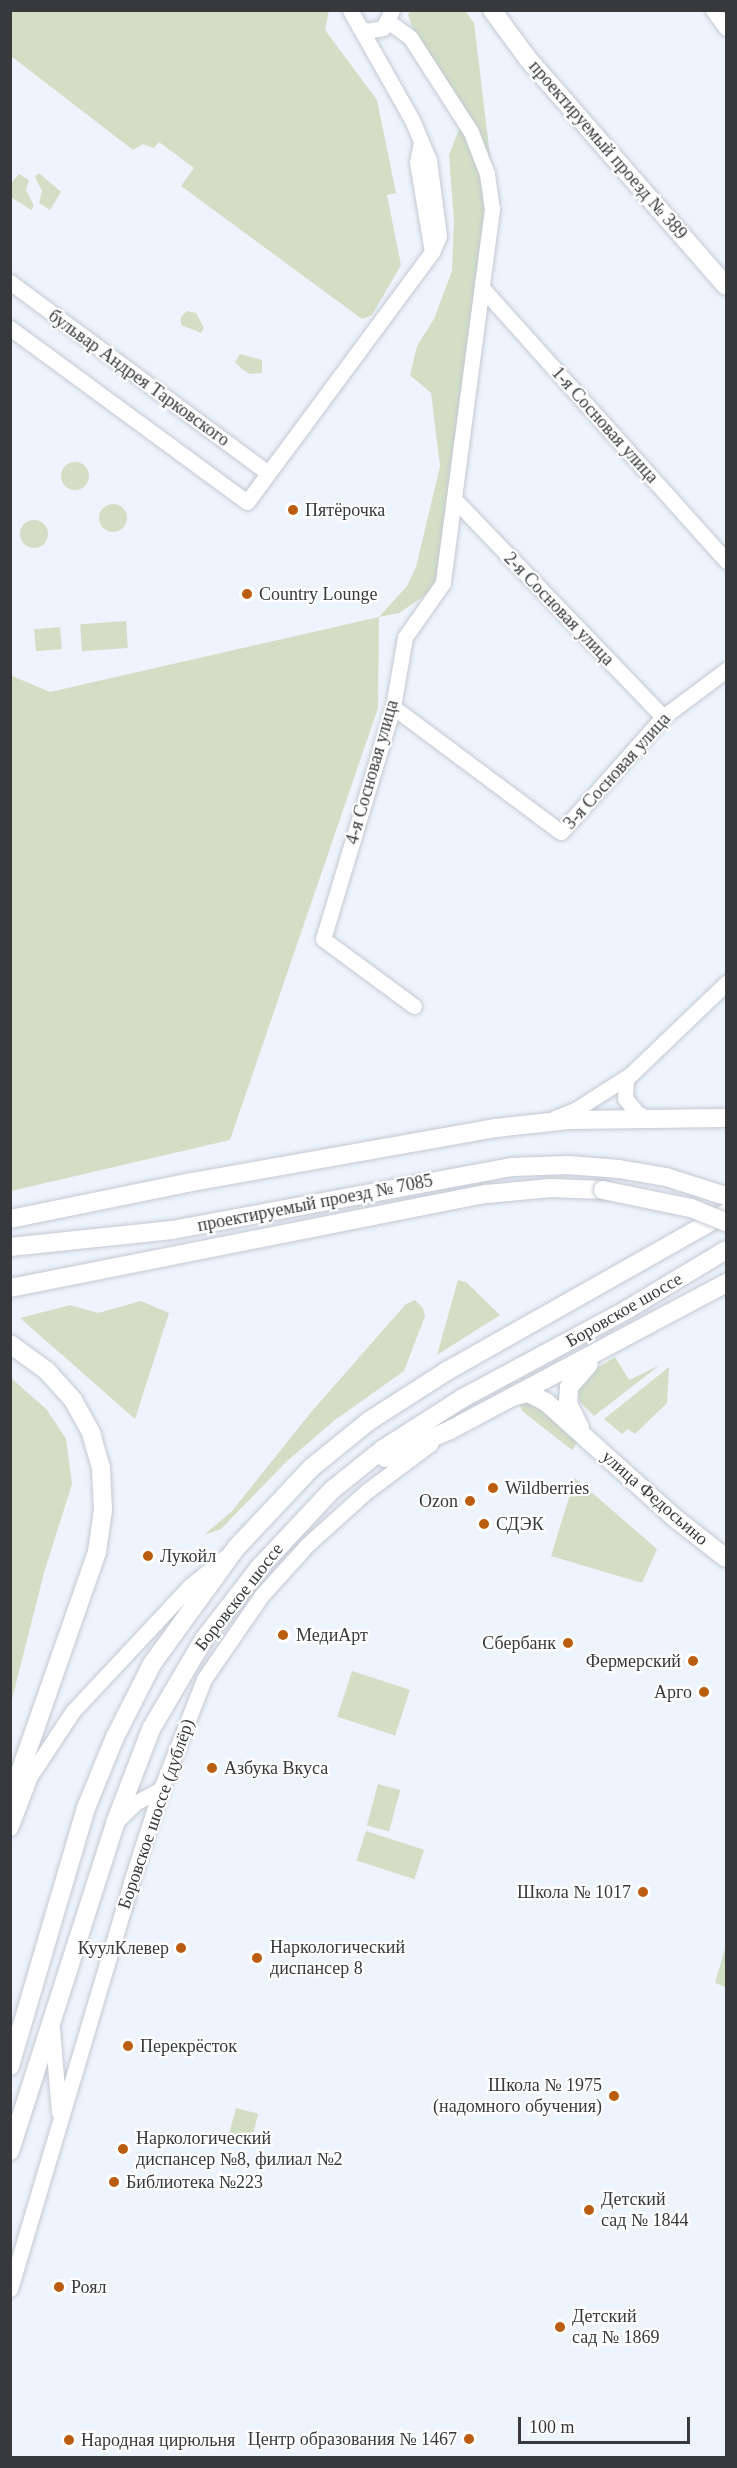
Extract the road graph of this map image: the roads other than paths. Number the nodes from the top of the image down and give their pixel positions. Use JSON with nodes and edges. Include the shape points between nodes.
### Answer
{"nodes":[{"id":1,"x":350,"y":10,"type":"edge"},
{"id":2,"x":492,"y":10,"type":"edge"},
{"id":3,"x":713,"y":10,"type":"edge"},
{"id":4,"x":391,"y":16,"type":"edge"},
{"id":5,"x":359,"y":27,"type":"junction"},
{"id":6,"x":726,"y":28,"type":"edge"},
{"id":7,"x":10,"y":282,"type":"edge"},
{"id":8,"x":726,"y":286,"type":"edge"},
{"id":9,"x":483,"y":289,"type":"junction"},
{"id":10,"x":10,"y":327,"type":"edge"},
{"id":11,"x":268,"y":473,"type":"junction"},
{"id":12,"x":456,"y":501,"type":"junction"},
{"id":13,"x":726,"y":561,"type":"edge"},
{"id":14,"x":726,"y":670,"type":"edge"},
{"id":15,"x":393,"y":707,"type":"junction"},
{"id":16,"x":663,"y":717,"type":"junction"},
{"id":17,"x":726,"y":983,"type":"edge"},
{"id":18,"x":414,"y":1006,"type":"dead end"},
{"id":19,"x":628,"y":1077,"type":"junction"},
{"id":20,"x":726,"y":1118,"type":"edge"},
{"id":21,"x":649,"y":1119,"type":"junction"},
{"id":22,"x":533,"y":1124,"type":"junction"},
{"id":23,"x":726,"y":1198,"type":"edge"},
{"id":24,"x":726,"y":1213,"type":"edge"},
{"id":25,"x":10,"y":1219,"type":"edge"},
{"id":26,"x":726,"y":1222,"type":"edge"},
{"id":27,"x":10,"y":1247,"type":"edge"},
{"id":28,"x":726,"y":1250,"type":"edge"},
{"id":29,"x":612,"y":1281,"type":"junction"},
{"id":30,"x":726,"y":1283,"type":"edge"},
{"id":31,"x":10,"y":1288,"type":"edge"},
{"id":32,"x":10,"y":1344,"type":"edge"},
{"id":33,"x":605,"y":1349,"type":"junction"},
{"id":34,"x":502,"y":1400,"type":"junction"},
{"id":35,"x":450,"y":1430,"type":"junction"},
{"id":36,"x":585,"y":1437,"type":"junction"},
{"id":37,"x":332,"y":1490,"type":"junction"},
{"id":38,"x":236,"y":1548,"type":"junction"},
{"id":39,"x":726,"y":1558,"type":"edge"},
{"id":40,"x":161,"y":1789,"type":"junction"},
{"id":41,"x":10,"y":1801,"type":"edge"},
{"id":42,"x":115,"y":1823,"type":"junction"},
{"id":43,"x":10,"y":1828,"type":"edge"},
{"id":44,"x":51,"y":2020,"type":"junction"},
{"id":45,"x":10,"y":2066,"type":"edge"},
{"id":46,"x":58,"y":2127,"type":"junction"},
{"id":47,"x":10,"y":2151,"type":"edge"},
{"id":48,"x":29,"y":2226,"type":"junction"},
{"id":49,"x":10,"y":2247,"type":"edge"},
{"id":50,"x":10,"y":2289,"type":"edge"}],
"edges":[{"from":1,"to":5,"type":"street"},
{"from":2,"to":8,"type":"main road","name":"проектируемый проезд № 389","via":[[528,59]]},
{"from":3,"to":6,"type":"street"},
{"from":4,"to":5,"type":"street","via":[[375,31]]},
{"from":4,"to":9,"type":"street","name":"4-я Сосновая улица","via":[[444,87],[471,132],[487,174],[492,209]]},
{"from":5,"to":11,"type":"street","via":[[407,109],[429,160],[440,231],[432,252]]},
{"from":7,"to":11,"type":"street","name":"бульвар Андрея Тарковского"},
{"from":9,"to":12,"type":"street","name":"4-я Сосновая улица"},
{"from":9,"to":13,"type":"street","name":"1-я Сосновая улица"},
{"from":10,"to":11,"type":"street","name":"бульвар Андрея Тарковского","via":[[247,502]]},
{"from":12,"to":15,"type":"street","name":"4-я Сосновая улица","via":[[443,583],[405,637]]},
{"from":12,"to":16,"type":"street","name":"2-я Сосновая улица"},
{"from":14,"to":16,"type":"street","name":"3-я Сосновая улица"},
{"from":15,"to":16,"type":"street","name":"3-я Сосновая улица","via":[[561,832]]},
{"from":15,"to":18,"type":"street","name":"4-я Сосновая улица","via":[[322,939]]},
{"from":17,"to":19,"type":"street"},
{"from":19,"to":21,"type":"street","via":[[625,1098],[637,1113]]},
{"from":19,"to":22,"type":"street","via":[[575,1110]]},
{"from":20,"to":21,"type":"main road"},
{"from":21,"to":22,"type":"main road"},
{"from":22,"to":25,"type":"main road","via":[[429,1138]]},
{"from":23,"to":27,"type":"main road","name":"проектируемый проезд № 7085","via":[[666,1177],[619,1168],[513,1167],[172,1230]]},
{"from":23,"to":29,"type":"main road"},
{"from":24,"to":29,"type":"main road","name":"Боровское шоссе"},
{"from":26,"to":31,"type":"main road","name":"проектируемый проезд № 7085","bridge":true,"via":[[691,1208],[603,1190],[551,1188],[486,1194]]},
{"from":28,"to":37,"type":"main road","name":"Боровское шоссе","via":[[433,1415]]},
{"from":29,"to":38,"type":"main road","name":"Боровское шоссе","via":[[447,1371],[369,1421],[311,1468]]},
{"from":30,"to":33,"type":"main road"},
{"from":32,"to":41,"type":"main road","via":[[47,1371],[73,1400],[91,1433],[101,1469],[103,1510],[97,1552]]},
{"from":33,"to":34,"type":"main road"},
{"from":33,"to":36,"type":"main road","via":[[579,1372],[569,1387],[568,1403]]},
{"from":34,"to":35,"type":"main road"},
{"from":34,"to":36,"type":"main road","name":"улица Федосьино","via":[[535,1395]]},
{"from":35,"to":37,"type":"main road","via":[[391,1455]]},
{"from":35,"to":40,"type":"street","name":"Боровское шоссе (дублёр)","via":[[359,1499],[307,1545],[262,1595],[204,1679]]},
{"from":36,"to":39,"type":"main road","name":"улица Федосьино"},
{"from":37,"to":42,"type":"main road","name":"Боровское шоссе","via":[[258,1568],[185,1668],[151,1729]]},
{"from":38,"to":43,"type":"street","via":[[190,1586],[74,1711],[30,1776]]},
{"from":38,"to":45,"type":"main road","name":"Боровское шоссе","via":[[152,1664],[115,1737],[86,1808]]},
{"from":40,"to":42,"type":"street","via":[[135,1803]]},
{"from":40,"to":46,"type":"street","name":"Боровское шоссе (дублёр)"},
{"from":42,"to":44,"type":"main road","name":"Боровское шоссе"},
{"from":44,"to":46,"type":"street"},
{"from":44,"to":47,"type":"main road","name":"Боровское шоссе"},
{"from":46,"to":48,"type":"street","name":"Боровское шоссе (дублёр)"},
{"from":48,"to":49,"type":"street"},
{"from":48,"to":50,"type":"street","name":"Боровское шоссе (дублёр)"}]}
